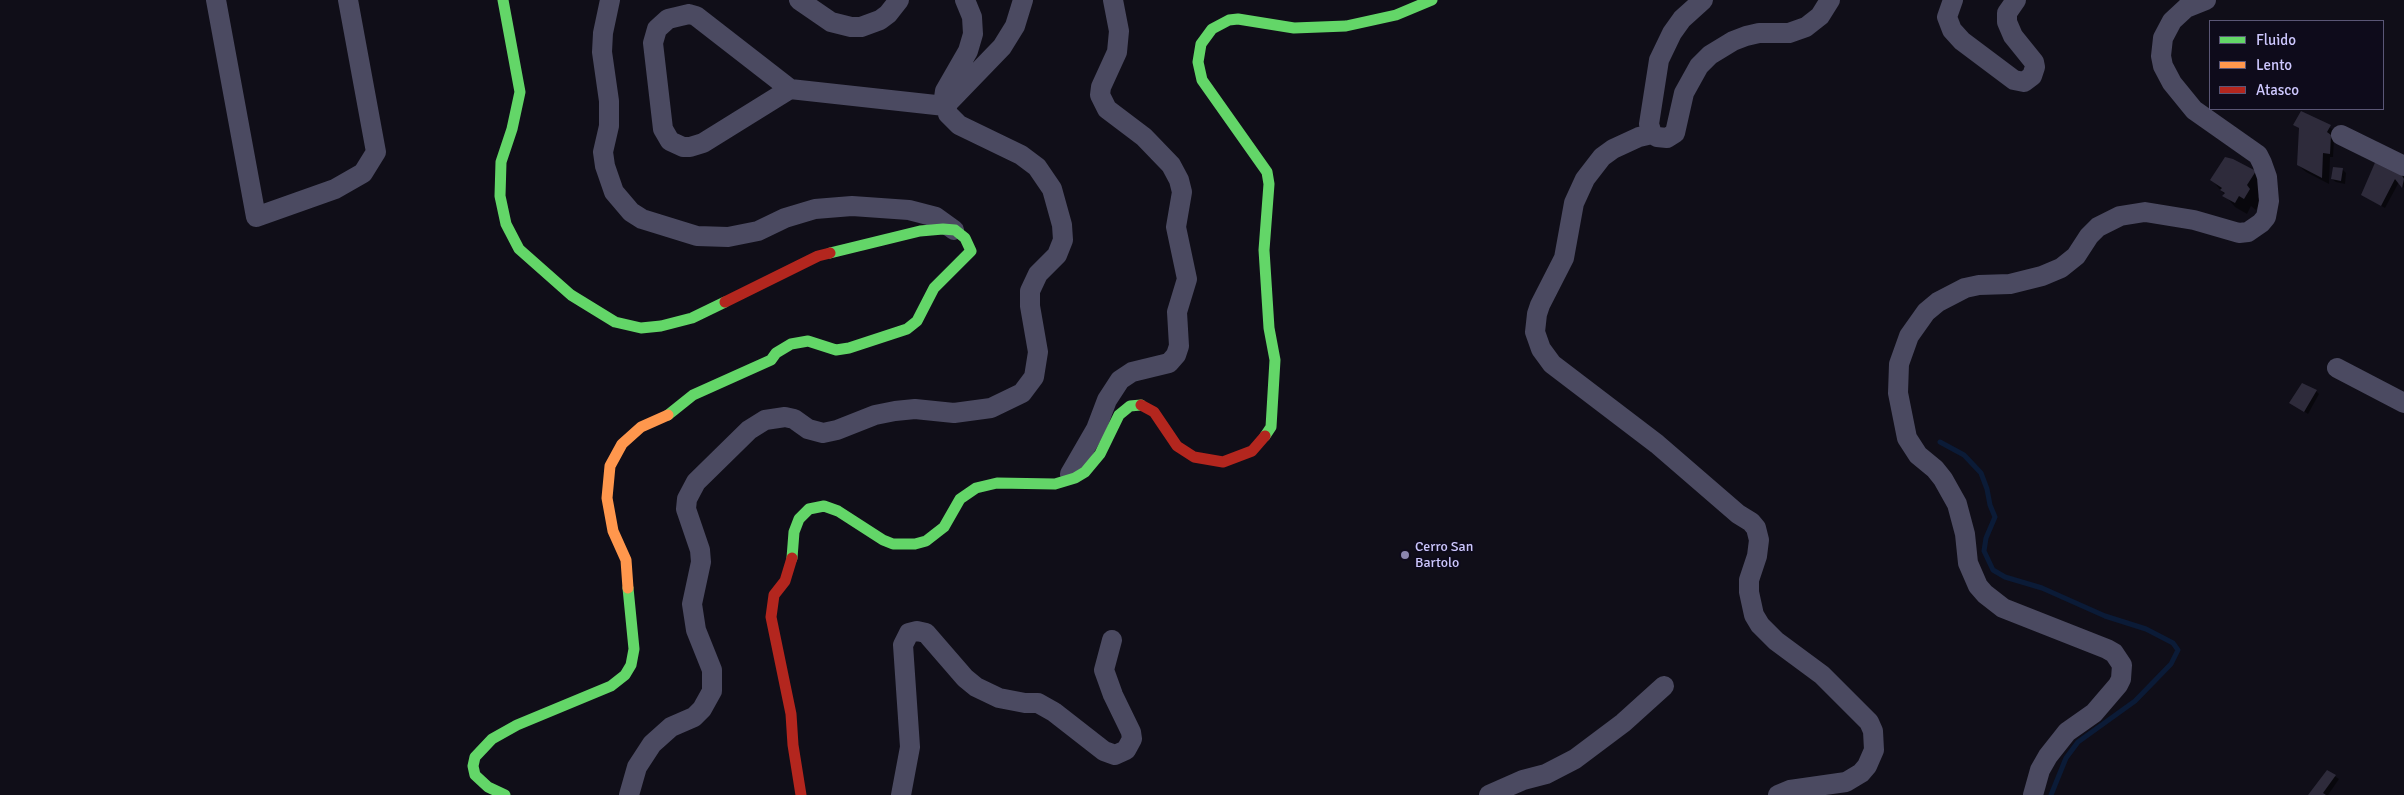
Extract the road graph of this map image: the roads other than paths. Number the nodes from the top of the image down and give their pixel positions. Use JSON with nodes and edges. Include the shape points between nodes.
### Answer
{"nodes":[{"id":1,"x":216,"y":0,"type":"edge"},
{"id":2,"x":348,"y":0,"type":"edge"},
{"id":3,"x":503,"y":0,"type":"edge"},
{"id":4,"x":610,"y":0,"type":"edge"},
{"id":5,"x":799,"y":0,"type":"edge"},
{"id":6,"x":899,"y":0,"type":"edge"},
{"id":7,"x":965,"y":0,"type":"edge"},
{"id":8,"x":1023,"y":0,"type":"edge"},
{"id":9,"x":1113,"y":0,"type":"edge"},
{"id":10,"x":1432,"y":0,"type":"edge"},
{"id":11,"x":1703,"y":0,"type":"edge"},
{"id":12,"x":1830,"y":0,"type":"edge"},
{"id":13,"x":1953,"y":0,"type":"edge"},
{"id":14,"x":2016,"y":0,"type":"edge"},
{"id":15,"x":2206,"y":0,"type":"edge"},
{"id":16,"x":790,"y":89,"type":"junction"},
{"id":17,"x":945,"y":106,"type":"junction"},
{"id":18,"x":1652,"y":134,"type":"junction"},
{"id":19,"x":2341,"y":135,"type":"dead end"},
{"id":20,"x":2404,"y":166,"type":"edge"},
{"id":21,"x":955,"y":230,"type":"junction"},
{"id":22,"x":2337,"y":368,"type":"dead end"},
{"id":23,"x":2404,"y":403,"type":"edge"},
{"id":24,"x":1065,"y":482,"type":"junction"},
{"id":25,"x":1112,"y":640,"type":"dead end"},
{"id":26,"x":1664,"y":686,"type":"dead end"},
{"id":27,"x":505,"y":795,"type":"edge"},
{"id":28,"x":629,"y":795,"type":"edge"},
{"id":29,"x":801,"y":795,"type":"edge"},
{"id":30,"x":901,"y":795,"type":"edge"},
{"id":31,"x":1489,"y":795,"type":"edge"},
{"id":32,"x":1778,"y":795,"type":"edge"},
{"id":33,"x":2033,"y":795,"type":"edge"}],
"edges":[{"from":1,"to":2,"type":"street","via":[[256,218],[335,189],[363,173],[376,152]]},
{"from":3,"to":21,"type":"street","via":[[520,92],[499,179],[506,224],[519,249],[571,295],[615,322],[641,328],[692,318],[818,256],[920,231]]},
{"from":4,"to":21,"type":"street","via":[[602,52],[609,101],[605,166],[618,197],[631,212],[642,219],[697,236],[728,237],[758,231],[815,209],[874,207],[909,210],[936,217]]},
{"from":5,"to":6,"type":"street","via":[[832,22],[861,27],[880,20]]},
{"from":7,"to":17,"type":"street","via":[[972,17],[973,34],[968,50],[945,91]]},
{"from":8,"to":17,"type":"street","via":[[1015,26],[1002,47]]},
{"from":9,"to":24,"type":"street","via":[[1119,31],[1117,52],[1100,95],[1107,109],[1144,137],[1171,165],[1179,180],[1182,192],[1176,227],[1187,279],[1177,312],[1179,346],[1176,355],[1169,363],[1132,372],[1120,380],[1110,395],[1096,430]]},
{"from":10,"to":24,"type":"street","via":[[1396,15],[1346,26],[1294,28],[1238,19],[1220,24],[1206,36],[1198,53],[1202,80],[1260,161],[1268,178],[1264,250],[1269,328],[1275,360],[1271,427],[1252,451],[1234,460],[1213,462],[1194,457],[1177,446],[1149,408],[1130,406],[1119,415],[1094,464]]},
{"from":11,"to":18,"type":"street","via":[[1672,32],[1662,54],[1649,124]]},
{"from":12,"to":18,"type":"street","via":[[1820,16],[1806,27],[1790,33],[1746,36],[1733,40],[1710,56],[1699,66],[1684,93],[1675,133],[1667,138]]},
{"from":13,"to":14,"type":"street","via":[[1947,17],[1962,42],[2014,80],[2024,82],[2032,76],[2035,67],[2007,22],[2007,13]]},
{"from":15,"to":33,"type":"street","via":[[2186,8],[2172,21],[2163,38],[2163,66],[2194,110],[2258,155],[2267,178],[2269,201],[2266,217],[2261,223],[2248,232],[2239,233],[2194,220],[2152,213],[2120,216],[2098,227],[2076,256],[2061,268],[2010,284],[1965,288],[1938,302],[1926,312],[1909,336],[1899,364],[1898,393],[1907,438],[1918,455],[1943,479],[1957,504],[1968,563],[1978,586],[2003,608],[2114,652],[2122,665],[2118,685],[2094,713],[2067,732],[2048,756]]},
{"from":16,"to":16,"type":"street","via":[[696,146],[683,147],[670,141],[663,129],[654,36],[668,19],[682,14],[696,16]]},
{"from":16,"to":17,"type":"street"},
{"from":17,"to":28,"type":"street","via":[[952,120],[959,125],[1029,160],[1044,174],[1052,189],[1063,240],[1057,255],[1038,274],[1030,291],[1038,352],[1034,377],[1022,393],[991,408],[954,413],[915,409],[895,411],[822,432],[808,429],[794,419],[775,417],[749,430],[696,482],[687,498],[686,509],[701,562],[692,604],[696,630],[712,670],[712,691],[702,710],[671,727],[652,744],[637,767]]},
{"from":18,"to":32,"type":"street","via":[[1613,149],[1585,178],[1574,203],[1564,258],[1540,305],[1535,332],[1541,349],[1552,364],[1657,444],[1751,522],[1759,540],[1748,592],[1754,615],[1776,641],[1822,675],[1869,722],[1874,750],[1861,773],[1846,782],[1790,790]]},
{"from":19,"to":20,"type":"street"},
{"from":21,"to":27,"type":"street","via":[[969,243],[971,251],[934,288],[917,321],[907,329],[836,350],[808,341],[791,344],[771,360],[693,395],[664,418],[641,427],[622,444],[610,466],[607,498],[612,531],[626,560],[634,649],[631,665],[625,675],[610,686],[517,725],[480,750],[473,766],[475,774],[488,787]]},
{"from":22,"to":23,"type":"street"},
{"from":24,"to":29,"type":"street","via":[[997,483],[976,488],[960,499],[936,535],[916,544],[883,540],[824,506],[809,509],[799,519],[794,532],[791,566],[774,596],[771,617],[791,714]]},
{"from":25,"to":30,"type":"street","via":[[1104,670],[1132,739],[1126,750],[1115,755],[1104,752],[1038,702],[1012,702],[982,690],[965,678],[926,633],[918,630],[909,633],[903,645],[910,747]]},
{"from":26,"to":31,"type":"street","via":[[1623,724],[1575,759],[1546,774]]}]}
